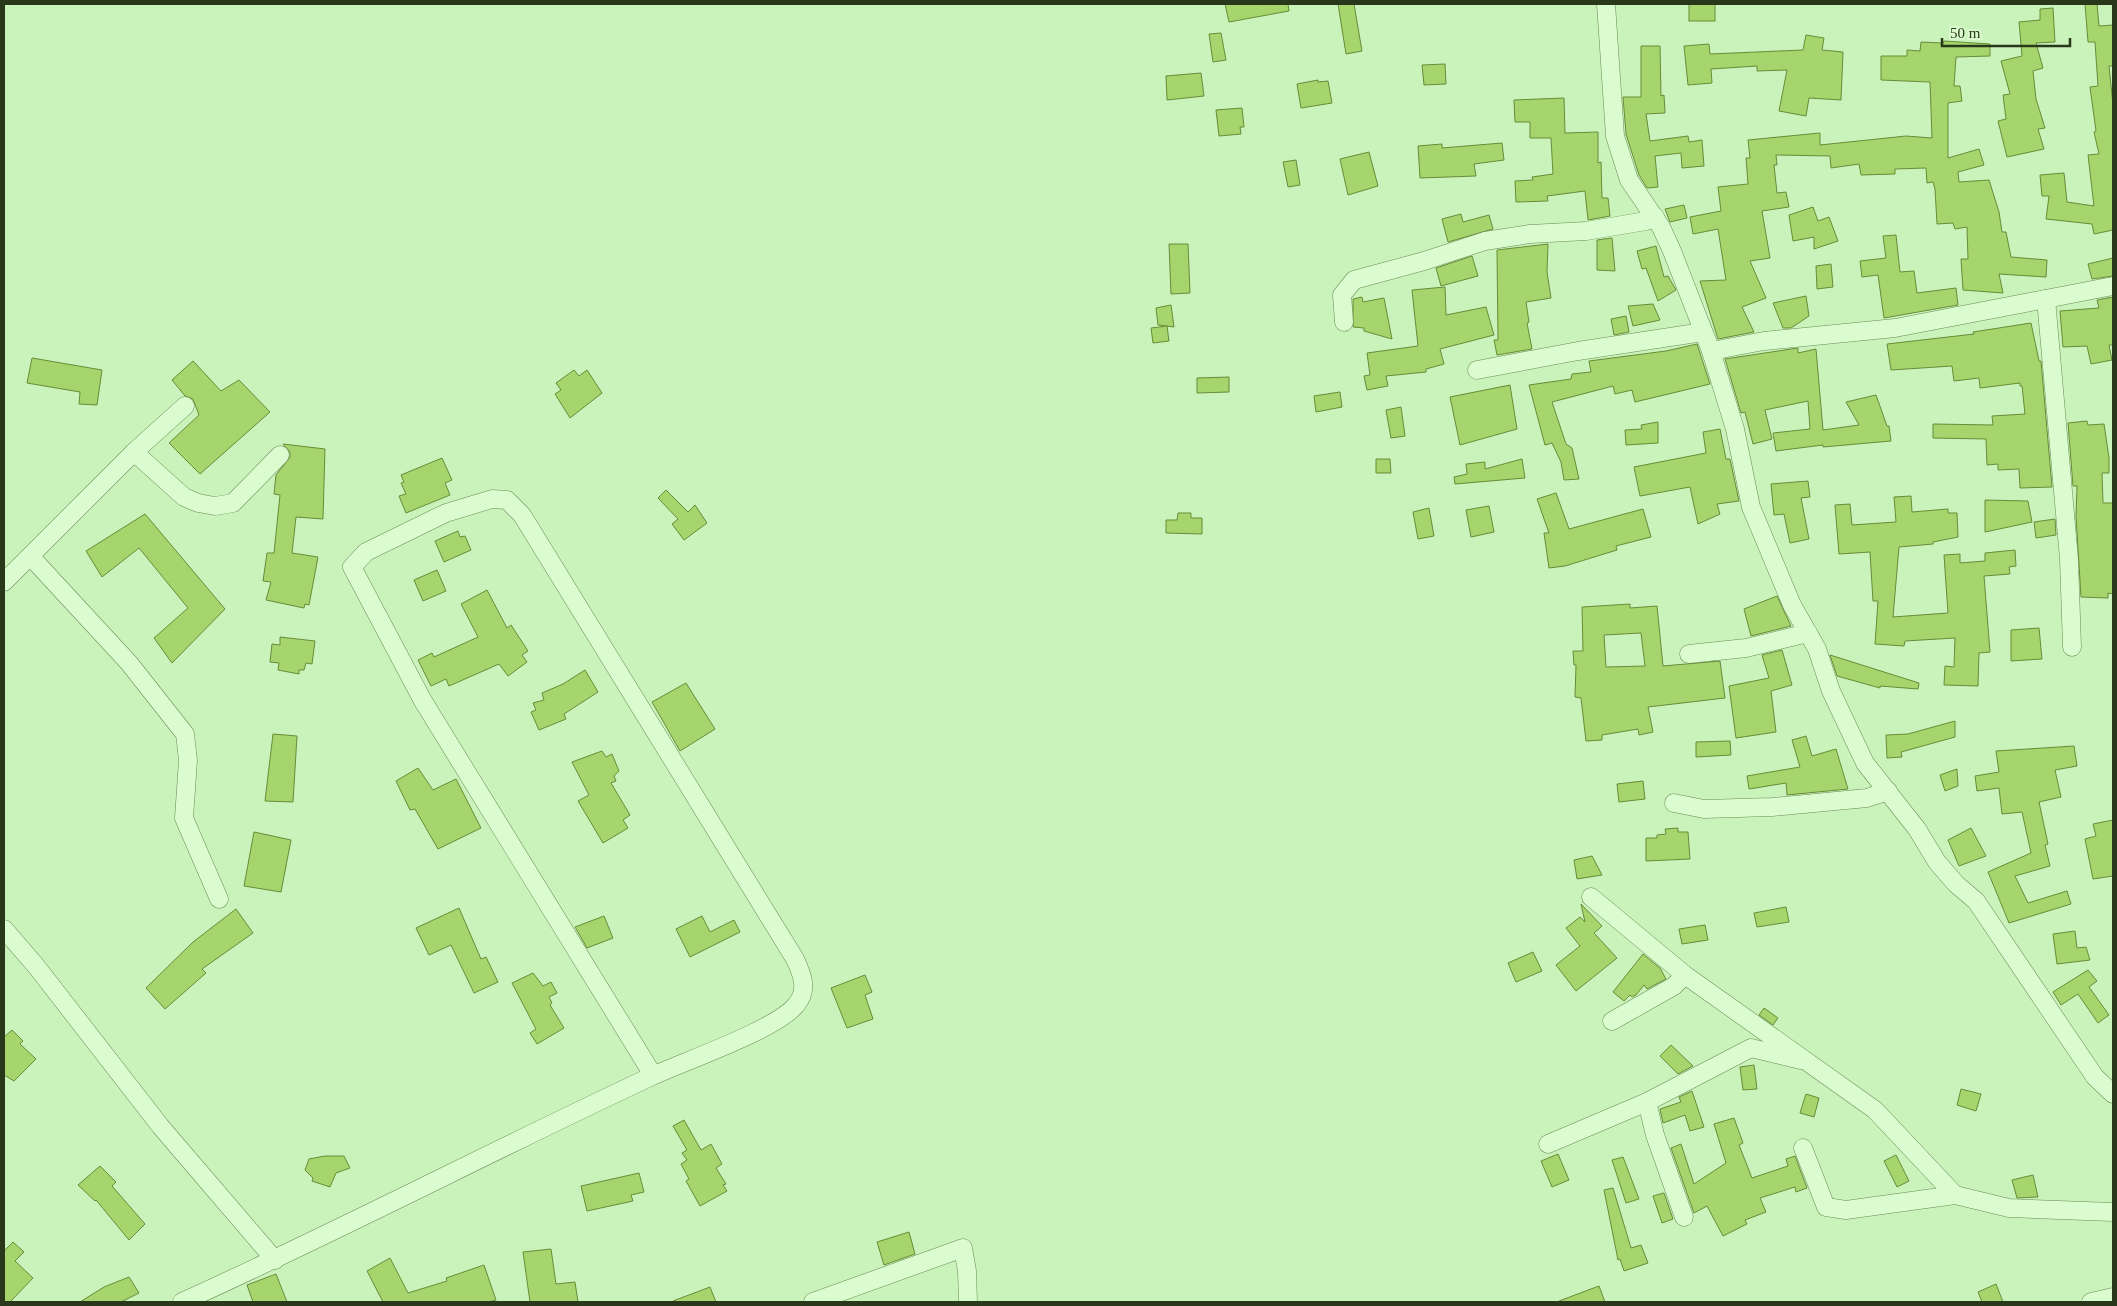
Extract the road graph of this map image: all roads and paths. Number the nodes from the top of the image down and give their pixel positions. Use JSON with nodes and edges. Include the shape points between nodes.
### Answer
{"nodes":[{"id":1,"x":1606,"y":4,"type":"edge"},
{"id":2,"x":1655,"y":217,"type":"junction"},
{"id":3,"x":2113,"y":286,"type":"edge"},
{"id":4,"x":2046,"y":299,"type":"junction"},
{"id":5,"x":1344,"y":322,"type":"dead end"},
{"id":6,"x":1703,"y":332,"type":"junction"},
{"id":7,"x":1711,"y":351,"type":"junction"},
{"id":8,"x":1477,"y":370,"type":"dead end"},
{"id":9,"x":185,"y":406,"type":"dead end"},
{"id":10,"x":134,"y":452,"type":"junction"},
{"id":11,"x":280,"y":455,"type":"dead end"},
{"id":12,"x":31,"y":557,"type":"junction"},
{"id":13,"x":4,"y":582,"type":"edge"},
{"id":14,"x":1808,"y":633,"type":"junction"},
{"id":15,"x":2072,"y":647,"type":"dead end"},
{"id":16,"x":1689,"y":654,"type":"dead end"},
{"id":17,"x":1888,"y":791,"type":"junction"},
{"id":18,"x":1674,"y":803,"type":"dead end"},
{"id":19,"x":1591,"y":897,"type":"dead end"},
{"id":20,"x":220,"y":899,"type":"dead end"},
{"id":21,"x":4,"y":929,"type":"edge"},
{"id":22,"x":1685,"y":975,"type":"junction"},
{"id":23,"x":1750,"y":1020,"type":"junction"},
{"id":24,"x":1612,"y":1021,"type":"dead end"},
{"id":25,"x":1750,"y":1048,"type":"junction"},
{"id":26,"x":1809,"y":1062,"type":"junction"},
{"id":27,"x":653,"y":1075,"type":"junction"},
{"id":28,"x":2113,"y":1094,"type":"edge"},
{"id":29,"x":1647,"y":1102,"type":"junction"},
{"id":30,"x":1548,"y":1144,"type":"dead end"},
{"id":31,"x":1804,"y":1148,"type":"dead end"},
{"id":32,"x":1955,"y":1195,"type":"junction"},
{"id":33,"x":2113,"y":1212,"type":"edge"},
{"id":34,"x":1684,"y":1217,"type":"dead end"},
{"id":35,"x":275,"y":1260,"type":"junction"},
{"id":36,"x":2113,"y":1297,"type":"edge"},
{"id":37,"x":182,"y":1302,"type":"edge"},
{"id":38,"x":813,"y":1302,"type":"edge"},
{"id":39,"x":968,"y":1302,"type":"edge"},
{"id":40,"x":2091,"y":1302,"type":"edge"}],
"edges":[{"from":1,"to":2,"type":"street","via":[[1615,136],[1629,180]]},
{"from":2,"to":5,"type":"street","via":[[1586,231],[1530,234],[1485,241],[1354,280],[1342,295]]},
{"from":2,"to":6,"type":"street","via":[[1672,251]]},
{"from":3,"to":4,"type":"street"},
{"from":4,"to":7,"type":"street","via":[[1896,328],[1764,341]]},
{"from":4,"to":15,"type":"street","via":[[2069,559]]},
{"from":6,"to":7,"type":"street"},
{"from":6,"to":8,"type":"street"},
{"from":7,"to":14,"type":"street","via":[[1735,429],[1751,507],[1792,605]]},
{"from":9,"to":10,"type":"street"},
{"from":10,"to":11,"type":"street","via":[[184,497],[215,506],[233,503]]},
{"from":10,"to":12,"type":"street"},
{"from":12,"to":13,"type":"street"},
{"from":12,"to":20,"type":"street","via":[[130,663],[184,734],[188,760],[184,818]]},
{"from":14,"to":16,"type":"street","via":[[1746,648]]},
{"from":14,"to":17,"type":"street","via":[[1865,763]]},
{"from":17,"to":18,"type":"street","via":[[1867,798],[1772,807],[1704,809]]},
{"from":17,"to":28,"type":"street","via":[[1937,862],[1976,901],[2095,1077]]},
{"from":19,"to":22,"type":"street"},
{"from":21,"to":35,"type":"street","via":[[161,1127]]},
{"from":22,"to":23,"type":"street"},
{"from":22,"to":24,"type":"street","via":[[1674,986]]},
{"from":23,"to":25,"type":"street","via":[[1754,1036]]},
{"from":23,"to":26,"type":"street"},
{"from":25,"to":26,"type":"street"},
{"from":25,"to":29,"type":"street"},
{"from":26,"to":32,"type":"street","via":[[1875,1110]]},
{"from":27,"to":27,"type":"street","via":[[423,701],[352,567],[366,552],[446,512],[492,499],[507,500],[522,515],[804,978],[802,995],[796,1006],[765,1027]]},
{"from":27,"to":35,"type":"street"},
{"from":29,"to":30,"type":"street"},
{"from":29,"to":34,"type":"street"},
{"from":31,"to":32,"type":"street","via":[[1826,1207],[1846,1210]]},
{"from":32,"to":33,"type":"street","via":[[2009,1208]]},
{"from":35,"to":37,"type":"street"},
{"from":36,"to":40,"type":"street"},
{"from":38,"to":39,"type":"street","via":[[963,1248]]}]}
